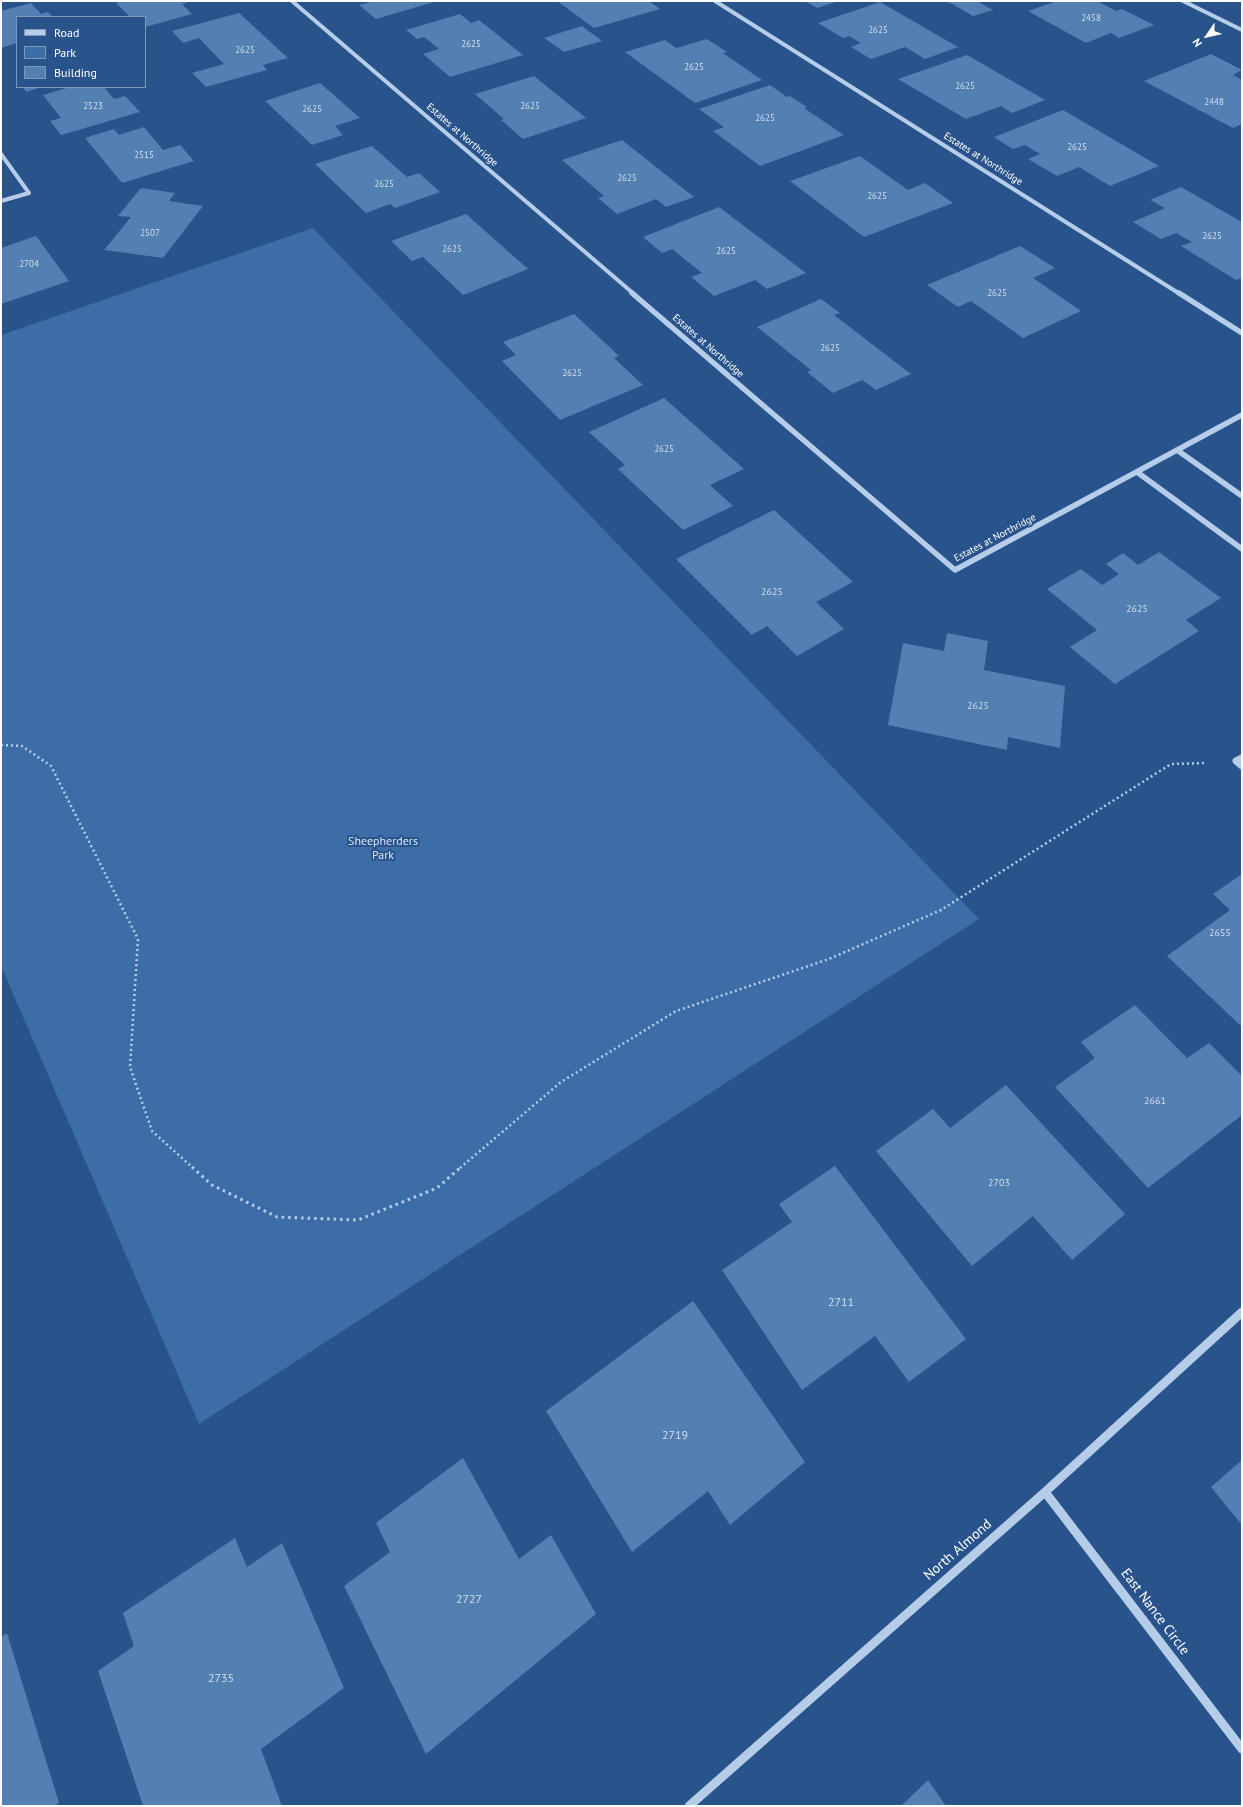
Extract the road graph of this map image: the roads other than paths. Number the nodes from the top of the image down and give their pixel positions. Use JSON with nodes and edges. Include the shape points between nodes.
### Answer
{"nodes":[{"id":1,"x":292,"y":1,"type":"edge"},
{"id":2,"x":715,"y":1,"type":"edge"},
{"id":3,"x":1184,"y":1,"type":"edge"},
{"id":4,"x":1242,"y":30,"type":"edge"},
{"id":5,"x":1,"y":154,"type":"edge"},
{"id":6,"x":1,"y":201,"type":"edge"},
{"id":7,"x":1242,"y":333,"type":"edge"},
{"id":8,"x":1242,"y":415,"type":"edge"},
{"id":9,"x":1177,"y":450,"type":"junction"},
{"id":10,"x":1137,"y":472,"type":"junction"},
{"id":11,"x":1242,"y":496,"type":"edge"},
{"id":12,"x":1242,"y":540,"type":"edge"},
{"id":13,"x":1235,"y":544,"type":"junction"},
{"id":14,"x":1242,"y":549,"type":"edge"},
{"id":15,"x":1239,"y":760,"type":"edge"},
{"id":16,"x":1242,"y":766,"type":"edge"},
{"id":17,"x":1242,"y":1312,"type":"edge"},
{"id":18,"x":1046,"y":1492,"type":"junction"},
{"id":19,"x":1242,"y":1749,"type":"edge"},
{"id":20,"x":689,"y":1806,"type":"edge"}],
"edges":[{"from":1,"to":10,"type":"street","name":"Estates at Northridge","via":[[955,570]]},
{"from":2,"to":7,"type":"street","name":"Estates at Northridge"},
{"from":3,"to":4,"type":"street"},
{"from":5,"to":6,"type":"street","via":[[29,193]]},
{"from":8,"to":9,"type":"street","name":"Estates at Northridge"},
{"from":9,"to":10,"type":"street","name":"Estates at Northridge"},
{"from":9,"to":11,"type":"street"},
{"from":10,"to":13,"type":"street"},
{"from":12,"to":13,"type":"street"},
{"from":13,"to":14,"type":"street"},
{"from":15,"to":16,"type":"street"},
{"from":17,"to":18,"type":"street","name":"North Almond"},
{"from":18,"to":19,"type":"street","name":"East Nance Circle"},
{"from":18,"to":20,"type":"street","name":"North Almond"}]}
